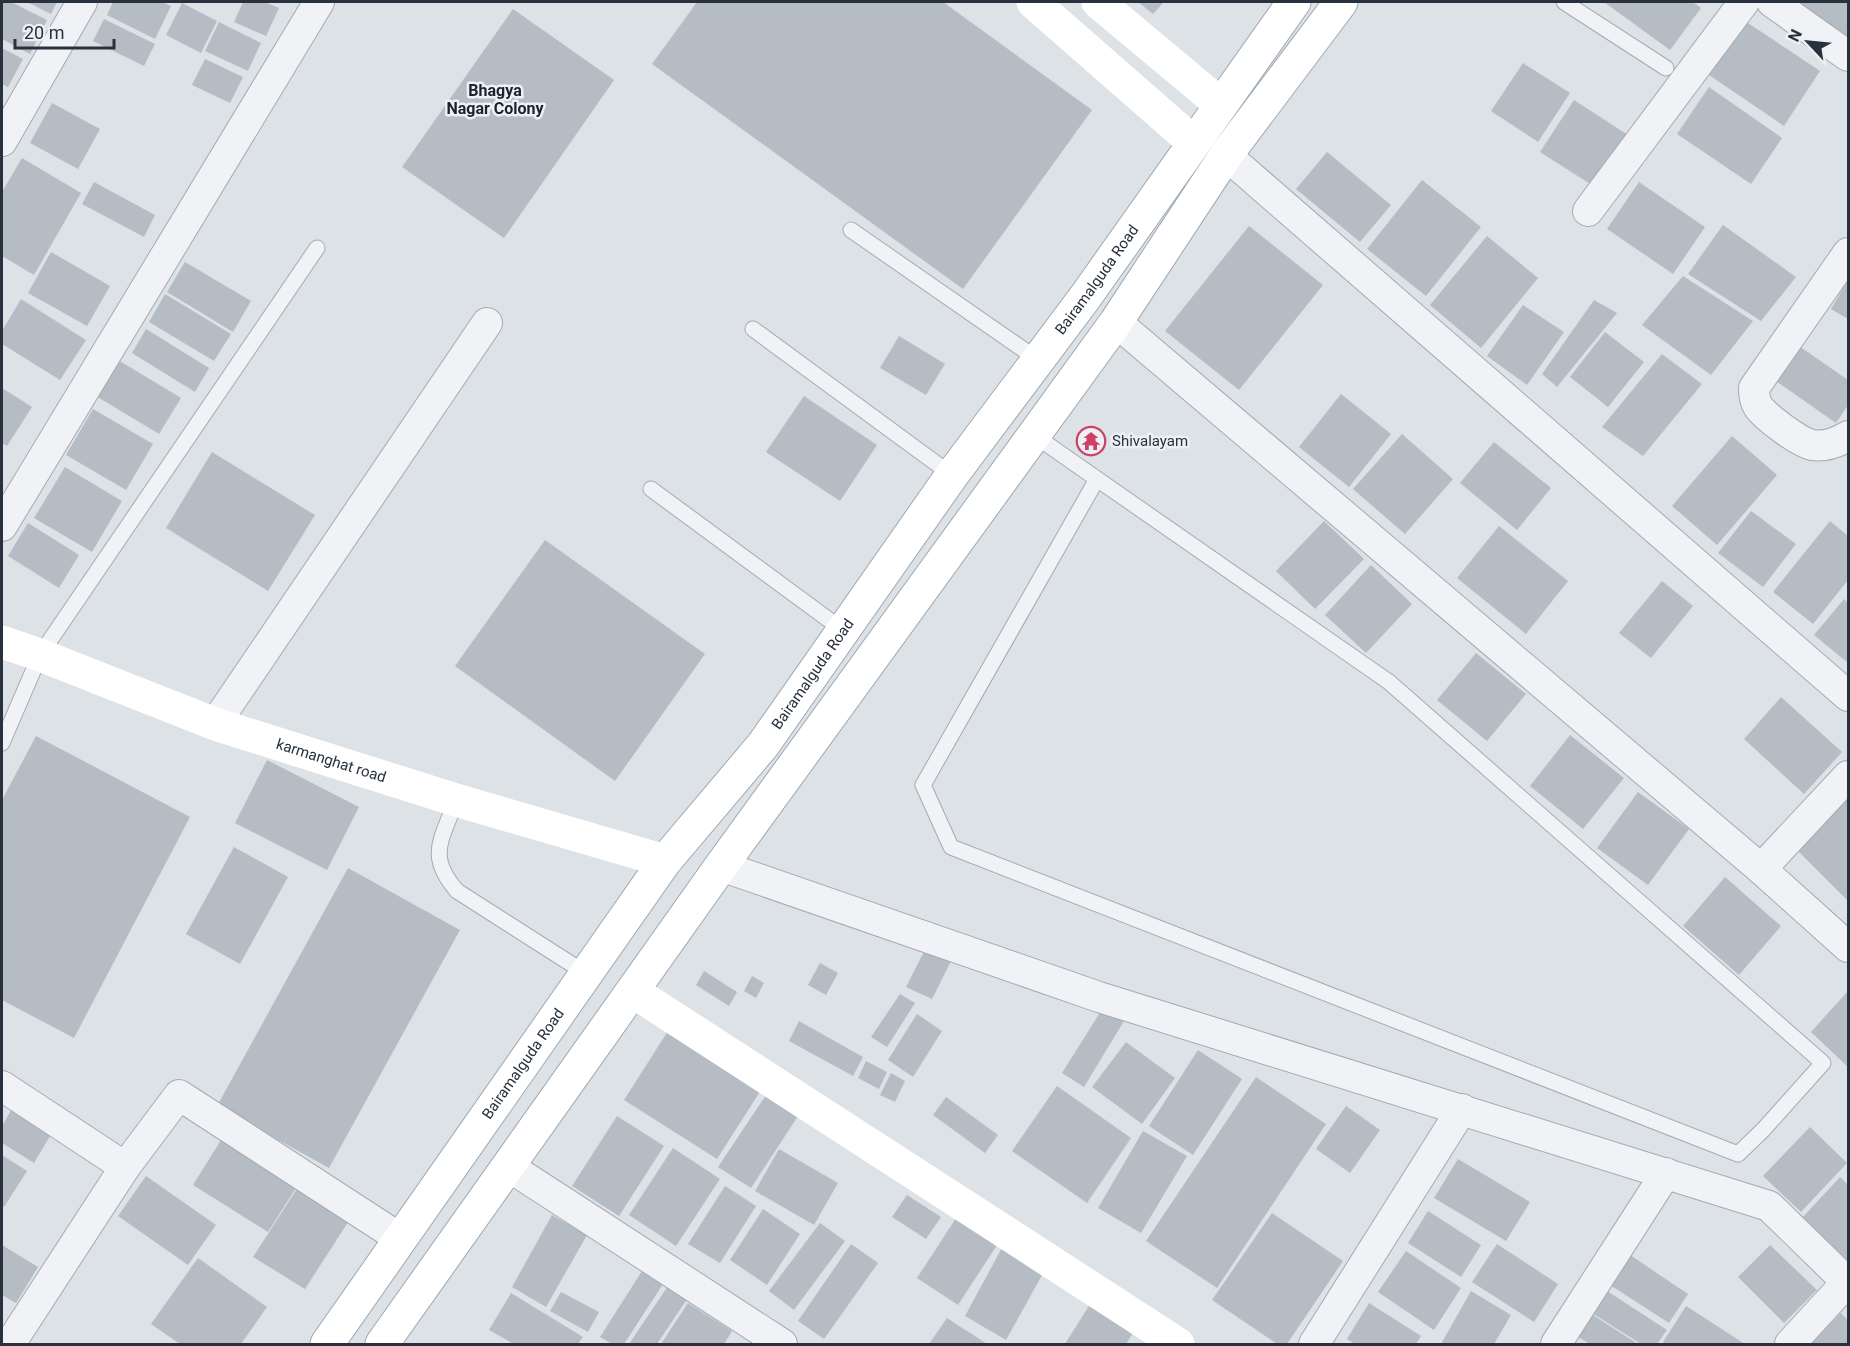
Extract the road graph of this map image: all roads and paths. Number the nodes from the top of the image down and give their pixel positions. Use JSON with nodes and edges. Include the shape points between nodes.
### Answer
{"nodes":[{"id":1,"x":82,"y":2,"type":"edge"},
{"id":2,"x":319,"y":2,"type":"edge"},
{"id":3,"x":1033,"y":2,"type":"edge"},
{"id":4,"x":1098,"y":2,"type":"edge"},
{"id":5,"x":1294,"y":2,"type":"edge"},
{"id":6,"x":1341,"y":2,"type":"edge"},
{"id":7,"x":1564,"y":2,"type":"edge"},
{"id":8,"x":1744,"y":2,"type":"edge"},
{"id":9,"x":1772,"y":2,"type":"edge"},
{"id":10,"x":1848,"y":56,"type":"edge"},
{"id":11,"x":1666,"y":68,"type":"dead end"},
{"id":12,"x":1220,"y":104,"type":"junction"},
{"id":13,"x":2,"y":141,"type":"edge"},
{"id":14,"x":1193,"y":142,"type":"junction"},
{"id":15,"x":1226,"y":155,"type":"junction"},
{"id":16,"x":1588,"y":211,"type":"dead end"},
{"id":17,"x":851,"y":230,"type":"dead end"},
{"id":18,"x":317,"y":248,"type":"dead end"},
{"id":19,"x":1848,"y":253,"type":"edge"},
{"id":20,"x":1116,"y":322,"type":"junction"},
{"id":21,"x":487,"y":324,"type":"dead end"},
{"id":22,"x":753,"y":329,"type":"dead end"},
{"id":23,"x":1037,"y":359,"type":"junction"},
{"id":24,"x":1034,"y":435,"type":"junction"},
{"id":25,"x":1848,"y":436,"type":"edge"},
{"id":26,"x":958,"y":466,"type":"junction"},
{"id":27,"x":1097,"y":479,"type":"junction"},
{"id":28,"x":1000,"y":482,"type":"junction"},
{"id":29,"x":651,"y":489,"type":"dead end"},
{"id":30,"x":2,"y":526,"type":"edge"},
{"id":31,"x":844,"y":631,"type":"junction"},
{"id":32,"x":2,"y":642,"type":"edge"},
{"id":33,"x":40,"y":655,"type":"junction"},
{"id":34,"x":1848,"y":696,"type":"edge"},
{"id":35,"x":214,"y":724,"type":"junction"},
{"id":36,"x":2,"y":743,"type":"edge"},
{"id":37,"x":1848,"y":776,"type":"edge"},
{"id":38,"x":456,"y":800,"type":"junction"},
{"id":39,"x":666,"y":861,"type":"junction"},
{"id":40,"x":721,"y":866,"type":"junction"},
{"id":41,"x":1761,"y":869,"type":"junction"},
{"id":42,"x":1848,"y":947,"type":"edge"},
{"id":43,"x":588,"y":975,"type":"junction"},
{"id":44,"x":634,"y":992,"type":"junction"},
{"id":45,"x":2,"y":1086,"type":"edge"},
{"id":46,"x":1462,"y":1109,"type":"junction"},
{"id":47,"x":508,"y":1166,"type":"junction"},
{"id":48,"x":125,"y":1167,"type":"junction"},
{"id":49,"x":1666,"y":1173,"type":"junction"},
{"id":50,"x":401,"y":1239,"type":"junction"},
{"id":51,"x":1848,"y":1282,"type":"edge"},
{"id":52,"x":11,"y":1331,"type":"edge"},
{"id":53,"x":327,"y":1344,"type":"edge"},
{"id":54,"x":382,"y":1344,"type":"edge"},
{"id":55,"x":782,"y":1344,"type":"edge"},
{"id":56,"x":1178,"y":1344,"type":"edge"},
{"id":57,"x":1314,"y":1344,"type":"edge"},
{"id":58,"x":1556,"y":1344,"type":"edge"},
{"id":59,"x":1790,"y":1344,"type":"edge"}],
"edges":[{"from":1,"to":13,"type":"street"},
{"from":2,"to":30,"type":"street"},
{"from":3,"to":14,"type":"main road"},
{"from":4,"to":12,"type":"main road"},
{"from":5,"to":12,"type":"main road","name":"Bairamalguda Road"},
{"from":6,"to":15,"type":"main road"},
{"from":7,"to":11,"type":"lane"},
{"from":8,"to":16,"type":"street"},
{"from":9,"to":10,"type":"street"},
{"from":12,"to":14,"type":"main road","name":"Bairamalguda Road"},
{"from":14,"to":23,"type":"main road","name":"Bairamalguda Road","via":[[1086,296]]},
{"from":15,"to":20,"type":"main road"},
{"from":15,"to":34,"type":"street"},
{"from":17,"to":23,"type":"lane"},
{"from":18,"to":33,"type":"lane"},
{"from":19,"to":25,"type":"street","via":[[1754,388],[1760,410],[1802,442],[1829,444]]},
{"from":20,"to":24,"type":"main road"},
{"from":20,"to":41,"type":"street"},
{"from":21,"to":35,"type":"street"},
{"from":22,"to":26,"type":"lane"},
{"from":23,"to":26,"type":"main road","name":"Bairamalguda Road"},
{"from":24,"to":27,"type":"lane"},
{"from":24,"to":28,"type":"main road"},
{"from":26,"to":28,"type":"main road"},
{"from":26,"to":31,"type":"main road","name":"Bairamalguda Road"},
{"from":27,"to":27,"type":"lane","via":[[923,785],[951,848],[1738,1154],[1764,1130],[1823,1063],[1389,682]]},
{"from":28,"to":40,"type":"main road"},
{"from":29,"to":31,"type":"lane"},
{"from":31,"to":39,"type":"main road","name":"Bairamalguda Road","via":[[762,745]]},
{"from":32,"to":33,"type":"main road","name":"karmanghat road"},
{"from":33,"to":35,"type":"main road","name":"karmanghat road"},
{"from":33,"to":36,"type":"lane"},
{"from":35,"to":38,"type":"main road","name":"karmanghat road"},
{"from":37,"to":41,"type":"street"},
{"from":38,"to":39,"type":"main road","name":"karmanghat road"},
{"from":38,"to":43,"type":"lane","via":[[437,853],[443,876],[456,891]]},
{"from":39,"to":43,"type":"main road","name":"Bairamalguda Road"},
{"from":40,"to":44,"type":"main road"},
{"from":40,"to":46,"type":"street","via":[[1099,997]]},
{"from":41,"to":42,"type":"street"},
{"from":43,"to":50,"type":"main road","name":"Bairamalguda Road"},
{"from":44,"to":47,"type":"main road"},
{"from":44,"to":56,"type":"main road"},
{"from":45,"to":48,"type":"street"},
{"from":46,"to":49,"type":"street"},
{"from":46,"to":57,"type":"street"},
{"from":47,"to":54,"type":"main road"},
{"from":47,"to":55,"type":"street"},
{"from":48,"to":50,"type":"street","via":[[179,1095]]},
{"from":48,"to":52,"type":"street"},
{"from":49,"to":51,"type":"street","via":[[1769,1206]]},
{"from":49,"to":58,"type":"street"},
{"from":50,"to":53,"type":"main road","name":"Bairamalguda Road"},
{"from":51,"to":59,"type":"street"}]}
